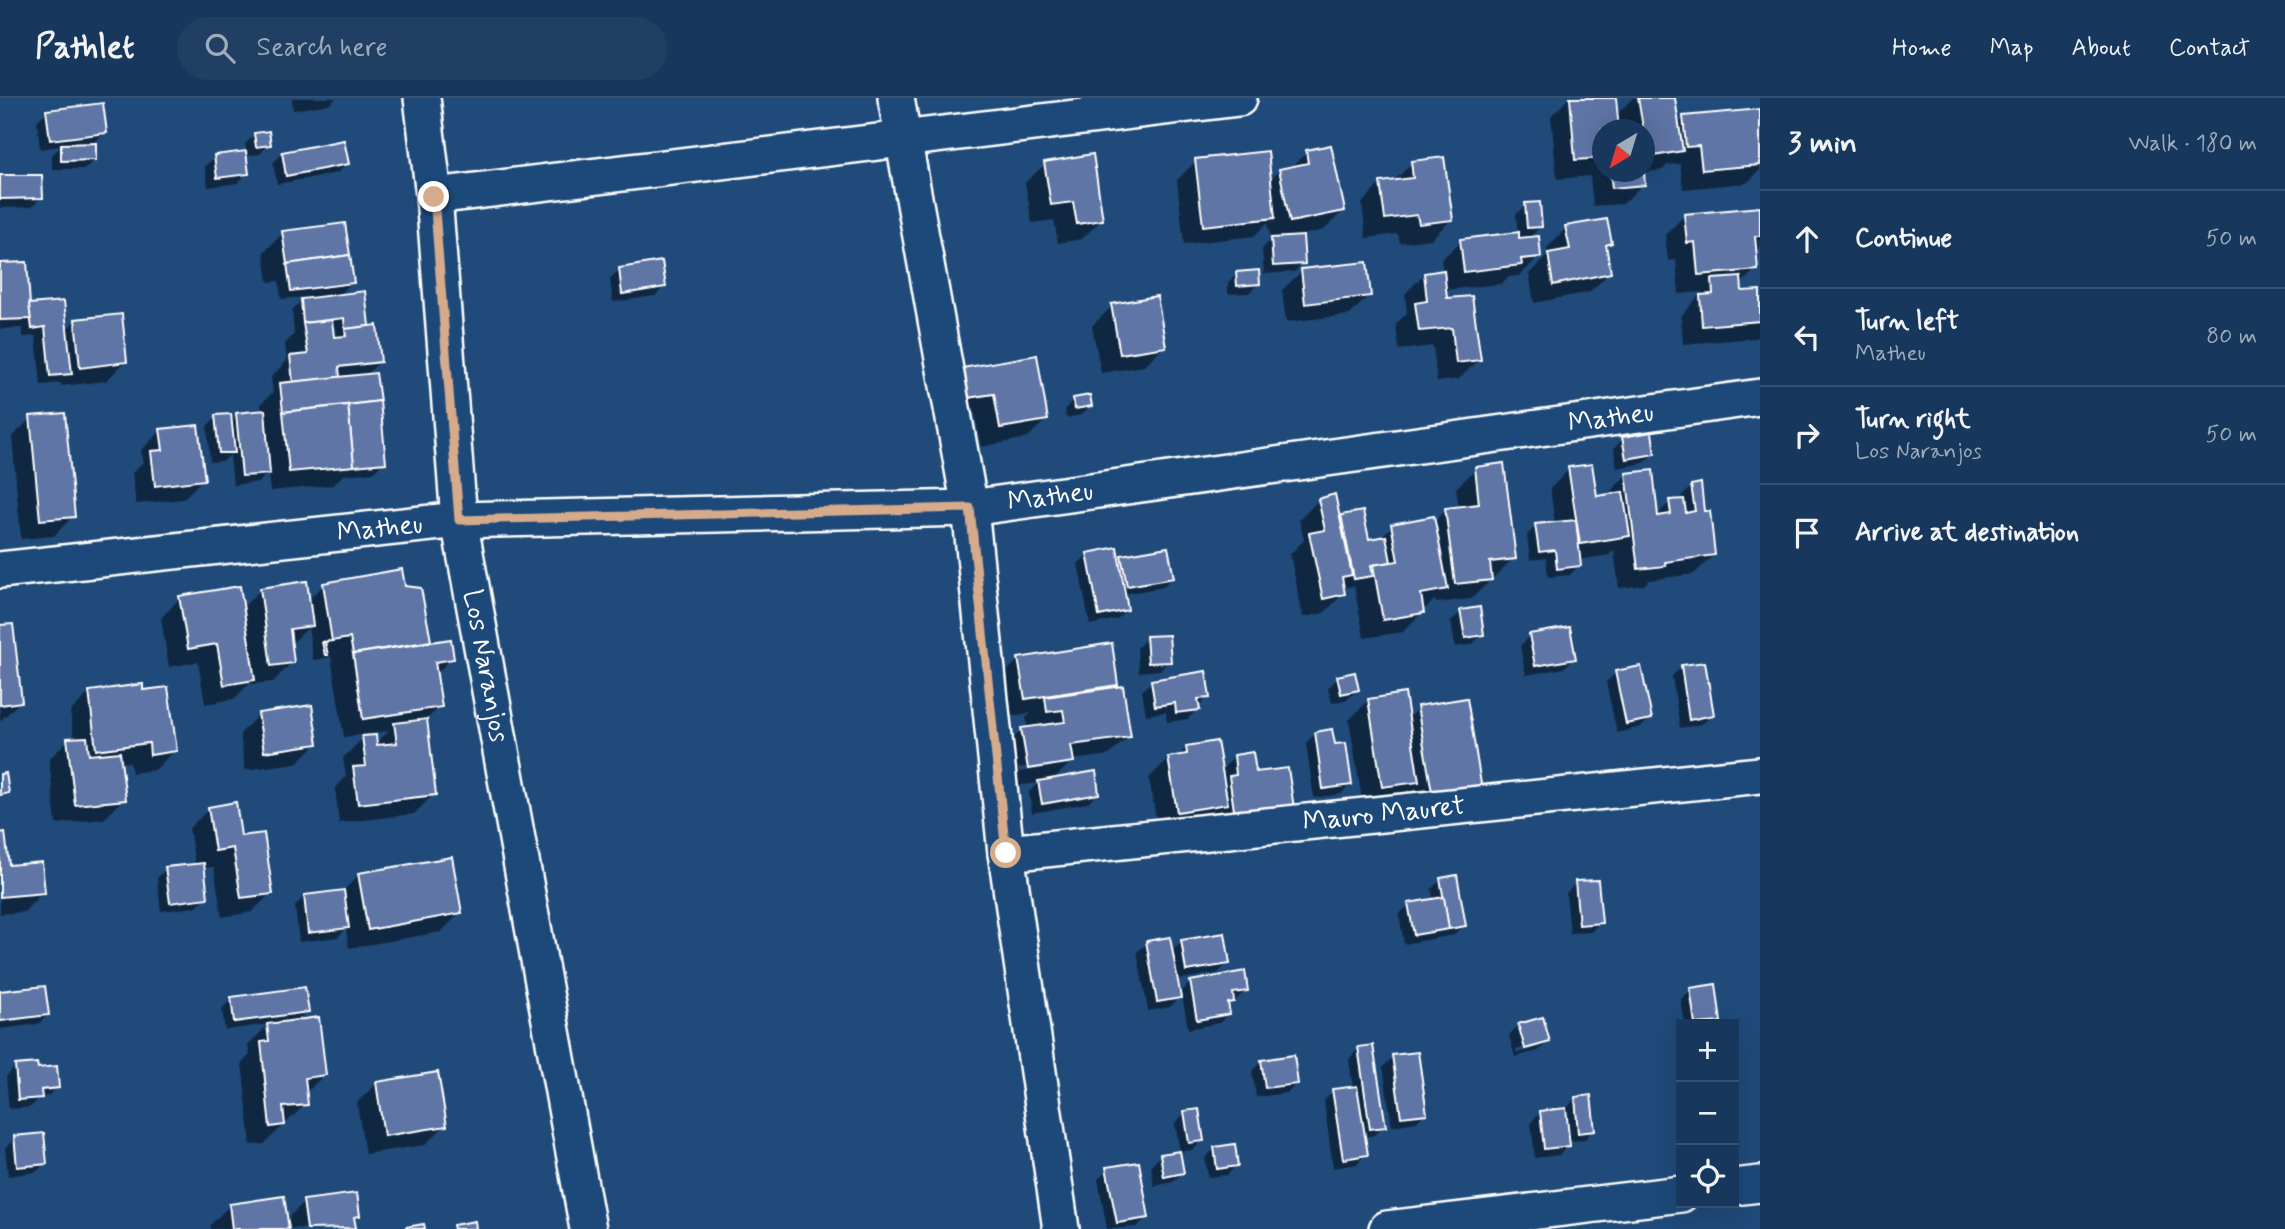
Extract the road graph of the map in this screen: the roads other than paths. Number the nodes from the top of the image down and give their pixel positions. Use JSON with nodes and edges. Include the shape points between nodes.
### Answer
{"nodes":[{"id":1,"x":422,"y":98,"type":"edge"},
{"id":2,"x":896,"y":98,"type":"edge"},
{"id":3,"x":1239,"y":98,"type":"edge"},
{"id":4,"x":902,"y":139,"type":"junction"},
{"id":5,"x":434,"y":197,"type":"junction"},
{"id":6,"x":1760,"y":397,"type":"edge"},
{"id":7,"x":970,"y":508,"type":"junction"},
{"id":8,"x":459,"y":520,"type":"junction"},
{"id":9,"x":0,"y":570,"type":"edge"},
{"id":10,"x":1760,"y":775,"type":"edge"},
{"id":11,"x":1006,"y":853,"type":"junction"},
{"id":12,"x":1760,"y":1184,"type":"edge"},
{"id":13,"x":1739,"y":1186,"type":"edge"},
{"id":14,"x":1676,"y":1195,"type":"edge"},
{"id":15,"x":589,"y":1229,"type":"edge"},
{"id":16,"x":1061,"y":1229,"type":"edge"},
{"id":17,"x":1387,"y":1229,"type":"edge"}],
"edges":[{"from":1,"to":5,"type":"street","name":"Los Naranjos"},
{"from":2,"to":4,"type":"street"},
{"from":3,"to":4,"type":"street"},
{"from":4,"to":5,"type":"street"},
{"from":4,"to":7,"type":"street"},
{"from":5,"to":8,"type":"street","name":"Los Naranjos"},
{"from":6,"to":7,"type":"street","name":"Matheu"},
{"from":7,"to":8,"type":"street","name":"Matheu"},
{"from":7,"to":11,"type":"street"},
{"from":8,"to":9,"type":"street","name":"Matheu"},
{"from":8,"to":15,"type":"street","name":"Los Naranjos"},
{"from":10,"to":11,"type":"street","name":"Mauro Mauret"},
{"from":11,"to":16,"type":"street"},
{"from":12,"to":13,"type":"street"},
{"from":14,"to":17,"type":"street"}]}
